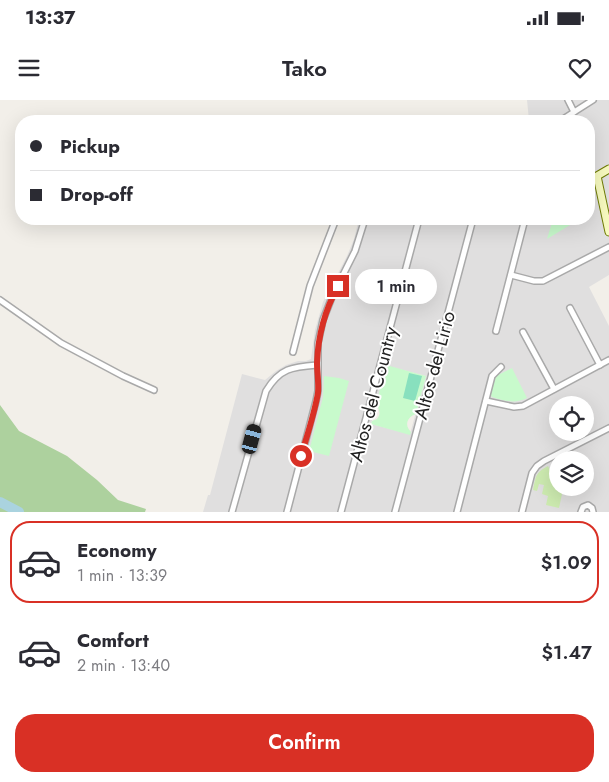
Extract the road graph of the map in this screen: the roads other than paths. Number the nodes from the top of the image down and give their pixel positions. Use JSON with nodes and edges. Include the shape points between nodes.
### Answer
{"nodes":[{"id":1,"x":568,"y":100,"type":"edge"},
{"id":2,"x":593,"y":100,"type":"edge"},
{"id":3,"x":574,"y":112,"type":"junction"},
{"id":4,"x":569,"y":115,"type":"edge"},
{"id":5,"x":609,"y":168,"type":"edge"},
{"id":6,"x":597,"y":176,"type":"joint"},
{"id":7,"x":334,"y":225,"type":"edge"},
{"id":8,"x":363,"y":225,"type":"edge"},
{"id":9,"x":418,"y":225,"type":"edge"},
{"id":10,"x":471,"y":225,"type":"edge"},
{"id":11,"x":523,"y":225,"type":"edge"},
{"id":12,"x":609,"y":232,"type":"edge"},
{"id":13,"x":609,"y":247,"type":"edge"},
{"id":14,"x":511,"y":274,"type":"junction"},
{"id":15,"x":0,"y":300,"type":"edge"},
{"id":16,"x":570,"y":308,"type":"dead end"},
{"id":17,"x":496,"y":331,"type":"dead end"},
{"id":18,"x":523,"y":332,"type":"dead end"},
{"id":19,"x":293,"y":352,"type":"dead end"},
{"id":20,"x":609,"y":360,"type":"edge"},
{"id":21,"x":317,"y":365,"type":"junction"},
{"id":22,"x":600,"y":365,"type":"junction"},
{"id":23,"x":501,"y":367,"type":"dead end"},
{"id":24,"x":554,"y":389,"type":"junction"},
{"id":25,"x":154,"y":390,"type":"dead end"},
{"id":26,"x":486,"y":400,"type":"junction"},
{"id":27,"x":609,"y":428,"type":"edge"},
{"id":28,"x":232,"y":512,"type":"edge"},
{"id":29,"x":286,"y":512,"type":"edge"},
{"id":30,"x":341,"y":512,"type":"edge"},
{"id":31,"x":395,"y":512,"type":"edge"},
{"id":32,"x":457,"y":512,"type":"edge"},
{"id":33,"x":522,"y":512,"type":"edge"},
{"id":34,"x":581,"y":512,"type":"edge"},
{"id":35,"x":593,"y":512,"type":"edge"}],
"edges":[{"from":1,"to":3,"type":"street"},
{"from":2,"to":3,"type":"street"},
{"from":3,"to":4,"type":"street"},
{"from":5,"to":6,"type":"street"},
{"from":6,"to":12,"type":"street"},
{"from":7,"to":19,"type":"street","via":[[310,286]]},
{"from":8,"to":21,"type":"street","via":[[355,251],[323,320]]},
{"from":9,"to":30,"type":"street","name":"Altos del Country"},
{"from":10,"to":31,"type":"street","name":"Altos del Lirio"},
{"from":11,"to":14,"type":"street"},
{"from":13,"to":14,"type":"street","via":[[543,281]]},
{"from":14,"to":17,"type":"street"},
{"from":15,"to":25,"type":"street","via":[[61,343]]},
{"from":16,"to":22,"type":"street"},
{"from":18,"to":24,"type":"street"},
{"from":20,"to":22,"type":"street"},
{"from":21,"to":28,"type":"street","via":[[286,370],[273,380],[266,391]]},
{"from":21,"to":29,"type":"street","via":[[316,401]]},
{"from":22,"to":24,"type":"street"},
{"from":23,"to":26,"type":"street","via":[[492,376]]},
{"from":24,"to":26,"type":"street","via":[[518,407]]},
{"from":26,"to":32,"type":"street"},
{"from":27,"to":33,"type":"street","via":[[537,466],[532,473]]},
{"from":34,"to":35,"type":"street","via":[[588,505]]}]}
